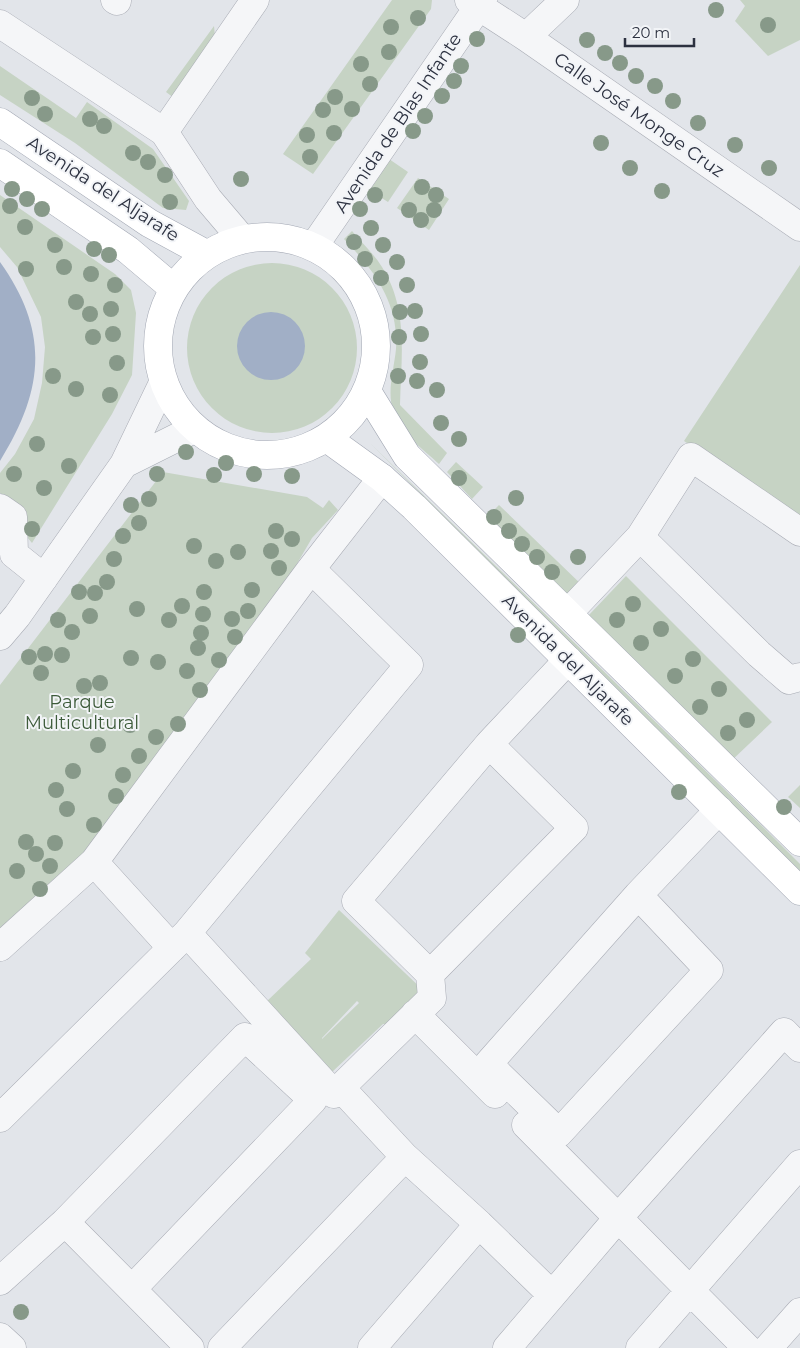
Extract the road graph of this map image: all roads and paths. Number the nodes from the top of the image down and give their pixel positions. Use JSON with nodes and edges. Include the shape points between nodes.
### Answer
{"nodes":[{"id":1,"x":255,"y":0,"type":"edge"},
{"id":2,"x":565,"y":0,"type":"edge"},
{"id":3,"x":476,"y":2,"type":"edge"},
{"id":4,"x":0,"y":24,"type":"edge"},
{"id":5,"x":526,"y":37,"type":"junction"},
{"id":6,"x":0,"y":122,"type":"edge"},
{"id":7,"x":164,"y":132,"type":"junction"},
{"id":8,"x":0,"y":163,"type":"edge"},
{"id":9,"x":800,"y":227,"type":"edge"},
{"id":10,"x":242,"y":239,"type":"junction"},
{"id":11,"x":314,"y":246,"type":"junction"},
{"id":12,"x":206,"y":254,"type":"junction"},
{"id":13,"x":173,"y":288,"type":"junction"},
{"id":14,"x":163,"y":383,"type":"junction"},
{"id":15,"x":368,"y":393,"type":"junction"},
{"id":16,"x":194,"y":429,"type":"junction"},
{"id":17,"x":328,"y":439,"type":"junction"},
{"id":18,"x":124,"y":464,"type":"junction"},
{"id":19,"x":382,"y":478,"type":"junction"},
{"id":20,"x":0,"y":508,"type":"edge"},
{"id":21,"x":800,"y":532,"type":"edge"},
{"id":22,"x":640,"y":537,"type":"junction"},
{"id":23,"x":311,"y":569,"type":"junction"},
{"id":24,"x":44,"y":578,"type":"junction"},
{"id":25,"x":9,"y":609,"type":"edge"},
{"id":26,"x":568,"y":613,"type":"junction"},
{"id":27,"x":0,"y":636,"type":"edge"},
{"id":28,"x":568,"y":660,"type":"junction"},
{"id":29,"x":800,"y":677,"type":"edge"},
{"id":30,"x":489,"y":744,"type":"junction"},
{"id":31,"x":719,"y":810,"type":"junction"},
{"id":32,"x":800,"y":842,"type":"edge"},
{"id":33,"x":94,"y":862,"type":"junction"},
{"id":34,"x":800,"y":890,"type":"edge"},
{"id":35,"x":638,"y":895,"type":"junction"},
{"id":36,"x":179,"y":941,"type":"junction"},
{"id":37,"x":0,"y":947,"type":"edge"},
{"id":38,"x":430,"y":974,"type":"junction"},
{"id":39,"x":415,"y":1014,"type":"junction"},
{"id":40,"x":800,"y":1048,"type":"edge"},
{"id":41,"x":340,"y":1088,"type":"junction"},
{"id":42,"x":0,"y":1118,"type":"edge"},
{"id":43,"x":405,"y":1157,"type":"junction"},
{"id":44,"x":800,"y":1164,"type":"edge"},
{"id":45,"x":618,"y":1218,"type":"junction"},
{"id":46,"x":65,"y":1222,"type":"junction"},
{"id":47,"x":479,"y":1224,"type":"junction"},
{"id":48,"x":0,"y":1281,"type":"edge"},
{"id":49,"x":132,"y":1289,"type":"junction"},
{"id":50,"x":690,"y":1290,"type":"junction"},
{"id":51,"x":552,"y":1295,"type":"junction"},
{"id":52,"x":800,"y":1312,"type":"edge"},
{"id":53,"x":0,"y":1337,"type":"edge"},
{"id":54,"x":12,"y":1348,"type":"edge"},
{"id":55,"x":190,"y":1348,"type":"edge"},
{"id":56,"x":222,"y":1348,"type":"edge"},
{"id":57,"x":372,"y":1348,"type":"edge"},
{"id":58,"x":508,"y":1348,"type":"edge"},
{"id":59,"x":640,"y":1348,"type":"edge"},
{"id":60,"x":747,"y":1348,"type":"edge"},
{"id":61,"x":768,"y":1348,"type":"edge"}],
"edges":[{"from":1,"to":7,"type":"street"},
{"from":2,"to":5,"type":"street"},
{"from":3,"to":5,"type":"street","name":"Calle José Monge Cruz"},
{"from":3,"to":11,"type":"street","name":"Avenida de Blas Infante"},
{"from":4,"to":7,"type":"street"},
{"from":5,"to":9,"type":"street","name":"Calle José Monge Cruz"},
{"from":6,"to":12,"type":"main road","name":"Avenida del Aljarafe","via":[[149,223]]},
{"from":7,"to":10,"type":"street","via":[[208,198]]},
{"from":8,"to":13,"type":"main road","name":"Avenida del Aljarafe","via":[[128,250]]},
{"from":10,"to":11,"type":"main road","via":[[278,236]]},
{"from":10,"to":12,"type":"main road"},
{"from":11,"to":15,"type":"main road","via":[[349,271],[371,308],[378,351]]},
{"from":12,"to":13,"type":"main road"},
{"from":13,"to":14,"type":"main road","via":[[160,319],[157,351]]},
{"from":14,"to":16,"type":"main road","via":[[176,408]]},
{"from":14,"to":18,"type":"street"},
{"from":15,"to":17,"type":"main road"},
{"from":15,"to":26,"type":"main road","name":"Avenida del Aljarafe","via":[[407,456]]},
{"from":16,"to":17,"type":"main road","via":[[236,452],[283,456]]},
{"from":16,"to":18,"type":"street"},
{"from":17,"to":19,"type":"main road","name":"Avenida del Aljarafe"},
{"from":18,"to":24,"type":"street"},
{"from":19,"to":23,"type":"street"},
{"from":19,"to":28,"type":"main road","name":"Avenida del Aljarafe"},
{"from":20,"to":24,"type":"street","via":[[12,517],[14,554]]},
{"from":21,"to":22,"type":"street","via":[[690,457]]},
{"from":22,"to":26,"type":"street"},
{"from":22,"to":29,"type":"street","via":[[781,674],[789,680]]},
{"from":23,"to":33,"type":"street"},
{"from":23,"to":36,"type":"street","via":[[409,665]]},
{"from":24,"to":25,"type":"street"},
{"from":25,"to":27,"type":"street"},
{"from":26,"to":32,"type":"main road","name":"Avenida del Aljarafe"},
{"from":28,"to":30,"type":"street"},
{"from":28,"to":31,"type":"main road","name":"Avenida del Aljarafe"},
{"from":30,"to":38,"type":"street","via":[[356,901]]},
{"from":30,"to":38,"type":"street","via":[[574,828]]},
{"from":31,"to":34,"type":"main road","name":"Avenida del Aljarafe"},
{"from":31,"to":35,"type":"street"},
{"from":33,"to":36,"type":"street"},
{"from":33,"to":37,"type":"street"},
{"from":35,"to":35,"type":"street","via":[[709,970],[559,1133],[488,1064]]},
{"from":36,"to":41,"type":"street","via":[[334,1094]]},
{"from":36,"to":42,"type":"street"},
{"from":38,"to":39,"type":"street","via":[[432,998]]},
{"from":39,"to":41,"type":"street"},
{"from":39,"to":45,"type":"street"},
{"from":40,"to":45,"type":"street","via":[[784,1032]]},
{"from":41,"to":43,"type":"street"},
{"from":43,"to":47,"type":"street"},
{"from":43,"to":56,"type":"street"},
{"from":44,"to":50,"type":"street"},
{"from":45,"to":50,"type":"street"},
{"from":45,"to":51,"type":"street"},
{"from":46,"to":48,"type":"street"},
{"from":46,"to":49,"type":"street"},
{"from":46,"to":49,"type":"street","via":[[245,1037],[313,1100]]},
{"from":47,"to":51,"type":"street"},
{"from":47,"to":57,"type":"street"},
{"from":49,"to":55,"type":"street"},
{"from":50,"to":59,"type":"street"},
{"from":50,"to":60,"type":"street"},
{"from":51,"to":58,"type":"street"},
{"from":52,"to":61,"type":"street"},
{"from":53,"to":54,"type":"street"}]}
